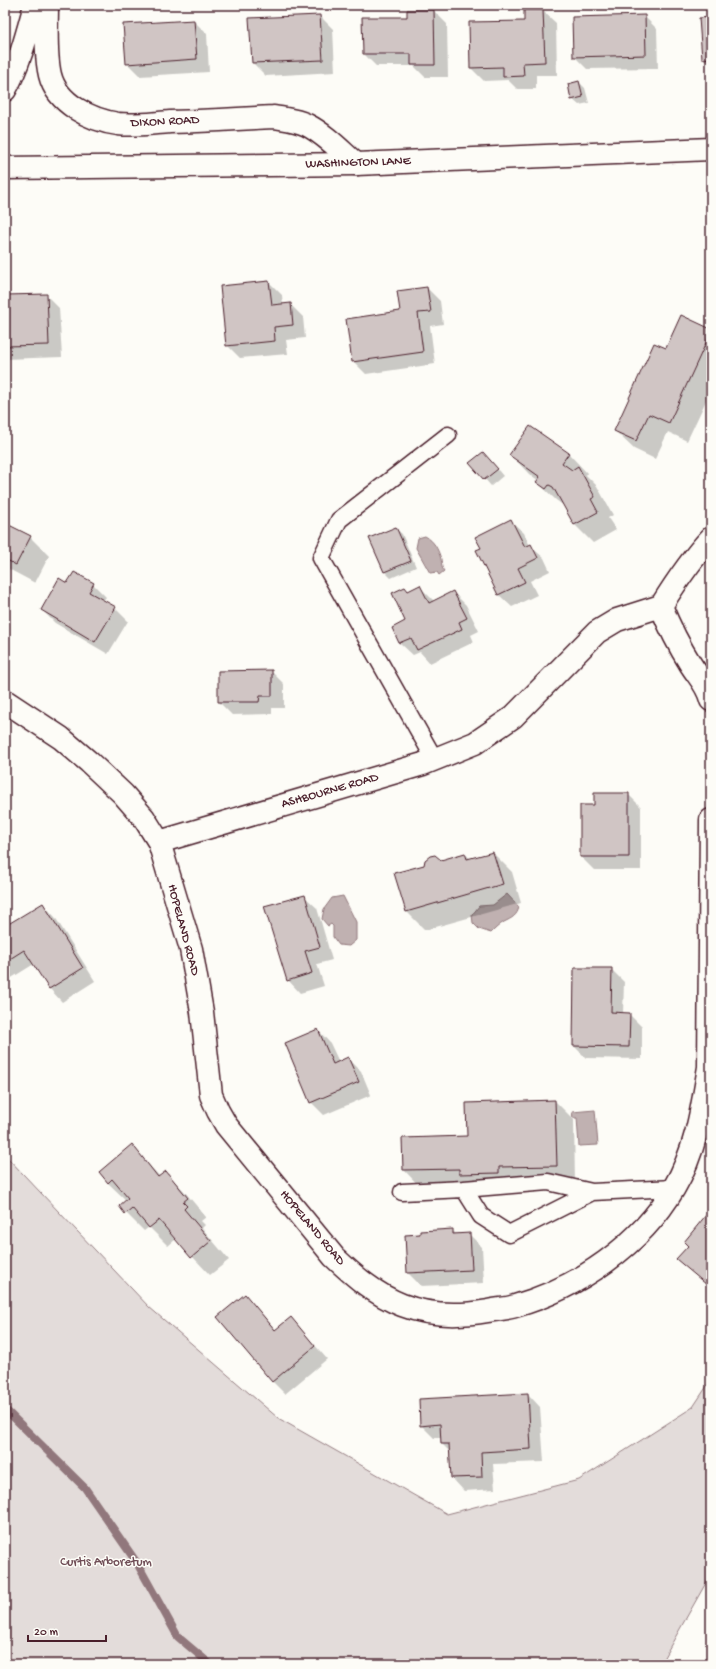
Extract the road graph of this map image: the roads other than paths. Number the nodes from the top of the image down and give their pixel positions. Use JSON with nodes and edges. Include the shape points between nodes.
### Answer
{"nodes":[{"id":1,"x":35,"y":5,"type":"edge"},
{"id":2,"x":47,"y":5,"type":"edge"},
{"id":3,"x":5,"y":90,"type":"edge"},
{"id":4,"x":711,"y":149,"type":"edge"},
{"id":5,"x":356,"y":164,"type":"junction"},
{"id":6,"x":5,"y":168,"type":"edge"},
{"id":7,"x":448,"y":435,"type":"dead end"},
{"id":8,"x":711,"y":538,"type":"edge"},
{"id":9,"x":661,"y":606,"type":"junction"},
{"id":10,"x":711,"y":700,"type":"edge"},
{"id":11,"x":5,"y":701,"type":"edge"},
{"id":12,"x":435,"y":760,"type":"junction"},
{"id":13,"x":711,"y":820,"type":"edge"},
{"id":14,"x":159,"y":842,"type":"junction"},
{"id":15,"x":674,"y":1188,"type":"junction"},
{"id":16,"x":464,"y":1189,"type":"junction"},
{"id":17,"x":402,"y":1192,"type":"dead end"},
{"id":18,"x":592,"y":1192,"type":"junction"}],
"edges":[{"from":1,"to":3,"type":"street","via":[[17,67]]},
{"from":2,"to":5,"type":"street","name":"DIXON ROAD","via":[[50,76],[56,89],[80,111],[94,118],[120,124],[274,117],[293,120],[321,133]]},
{"from":4,"to":5,"type":"street","name":"WASHINGTON LANE"},
{"from":5,"to":6,"type":"street","name":"WASHINGTON LANE"},
{"from":7,"to":12,"type":"lane","via":[[338,520],[321,558]]},
{"from":8,"to":9,"type":"street","via":[[682,572]]},
{"from":9,"to":10,"type":"street","via":[[669,626]]},
{"from":9,"to":12,"type":"street","name":"ASHBOURNE ROAD","via":[[617,620],[597,632],[513,717],[475,743]]},
{"from":11,"to":14,"type":"street","via":[[61,738],[89,762],[144,818]]},
{"from":12,"to":14,"type":"street","name":"ASHBOURNE ROAD"},
{"from":13,"to":15,"type":"street","name":"HOPELAND ROAD","via":[[709,1067],[703,1106],[692,1149]]},
{"from":14,"to":15,"type":"street","name":"HOPELAND ROAD","via":[[191,950],[202,1012],[211,1095],[218,1111],[334,1257],[366,1285],[403,1306],[444,1315],[513,1307],[547,1294],[594,1270],[636,1237]]},
{"from":15,"to":18,"type":"lane"},
{"from":16,"to":17,"type":"lane"},
{"from":16,"to":18,"type":"lane","via":[[548,1182]]},
{"from":16,"to":18,"type":"lane","via":[[481,1216],[509,1234]]}]}
